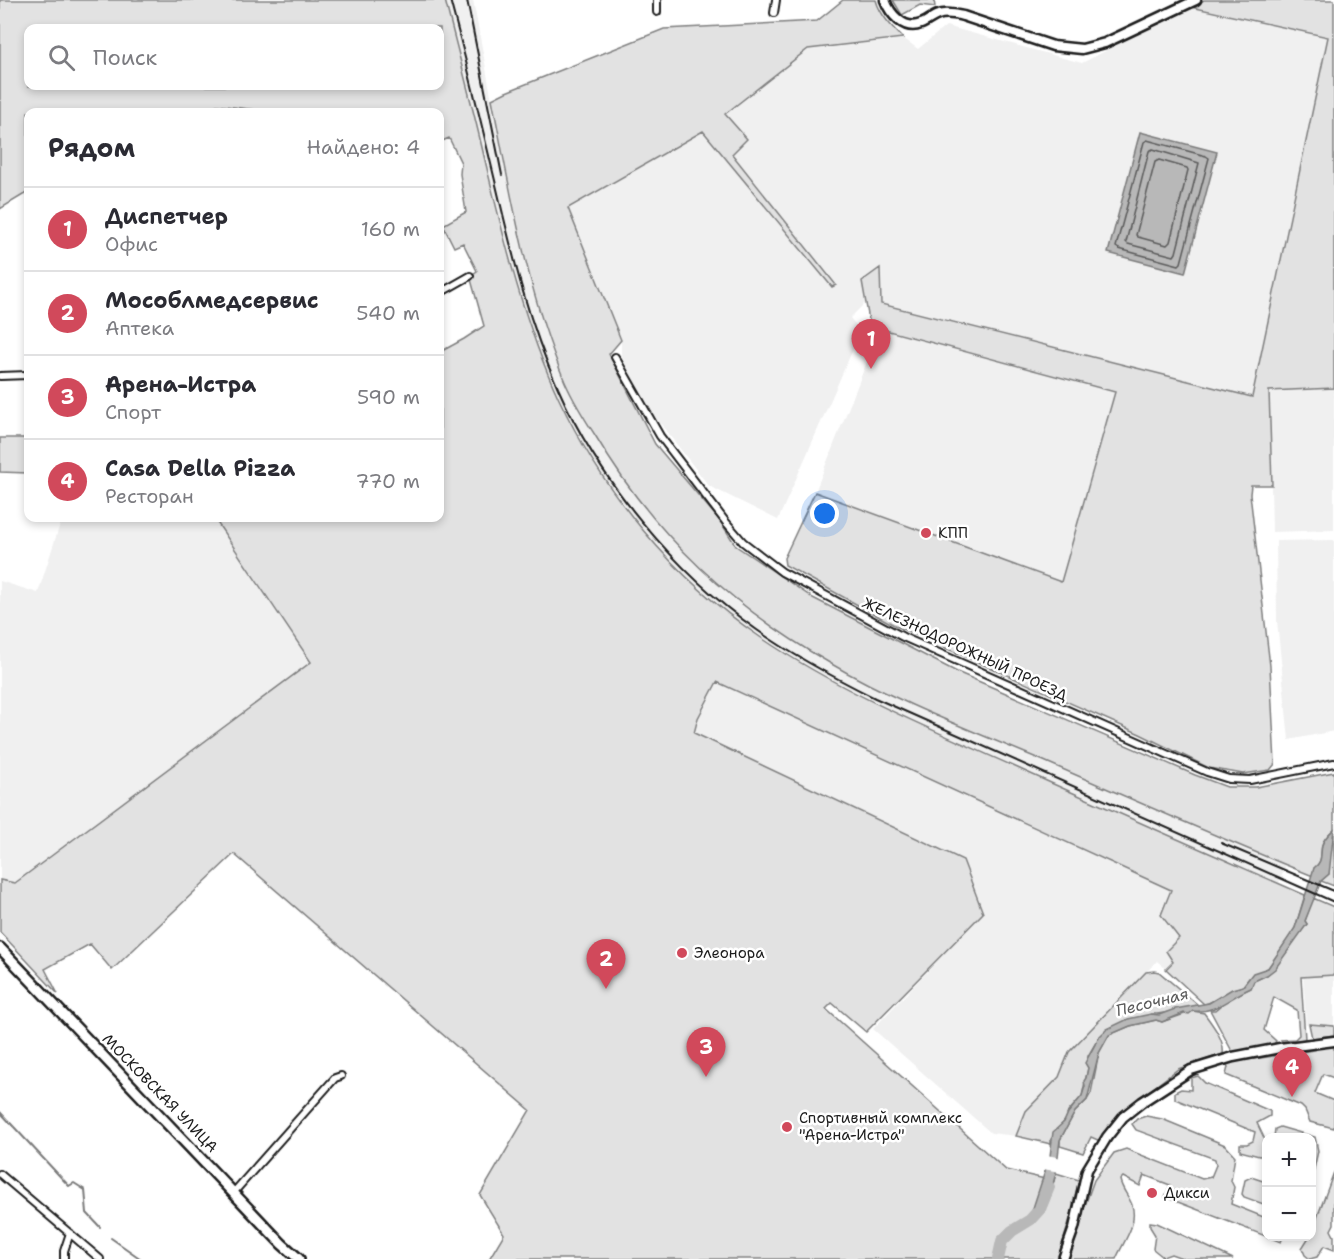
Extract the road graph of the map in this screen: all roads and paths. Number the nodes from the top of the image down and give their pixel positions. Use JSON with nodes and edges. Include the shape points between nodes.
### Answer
{"nodes":[{"id":1,"x":657,"y":0,"type":"edge"},
{"id":2,"x":776,"y":0,"type":"edge"},
{"id":3,"x":885,"y":0,"type":"edge"},
{"id":4,"x":1196,"y":0,"type":"edge"},
{"id":5,"x":657,"y":12,"type":"dead end"},
{"id":6,"x":774,"y":13,"type":"dead end"},
{"id":7,"x":470,"y":276,"type":"dead end"},
{"id":8,"x":444,"y":291,"type":"edge"},
{"id":9,"x":615,"y":357,"type":"dead end"},
{"id":10,"x":24,"y":375,"type":"edge"},
{"id":11,"x":0,"y":376,"type":"edge"},
{"id":12,"x":1334,"y":763,"type":"edge"},
{"id":13,"x":0,"y":948,"type":"edge"},
{"id":14,"x":1334,"y":1041,"type":"edge"},
{"id":15,"x":341,"y":1076,"type":"dead end"},
{"id":16,"x":0,"y":1174,"type":"edge"},
{"id":17,"x":234,"y":1192,"type":"junction"},
{"id":18,"x":70,"y":1233,"type":"junction"},
{"id":19,"x":64,"y":1259,"type":"edge"},
{"id":20,"x":99,"y":1259,"type":"edge"},
{"id":21,"x":299,"y":1259,"type":"edge"},
{"id":22,"x":1063,"y":1259,"type":"edge"}],
"edges":[{"from":1,"to":5,"type":"street"},
{"from":2,"to":6,"type":"street"},
{"from":3,"to":4,"type":"street","via":[[892,15],[907,25],[918,26],[949,13],[1053,46],[1082,49],[1105,43]]},
{"from":7,"to":8,"type":"street"},
{"from":9,"to":12,"type":"street","name":"ЖЕЛЕЗНОДОРОЖНЫЙ ПРОЕЗД","via":[[660,436],[725,521],[743,542],[782,572],[903,637],[1208,772],[1250,780]]},
{"from":10,"to":11,"type":"street"},
{"from":13,"to":17,"type":"main road","name":"МОСКОВСКАЯ УЛИЦА"},
{"from":14,"to":22,"type":"street","via":[[1233,1057],[1191,1070],[1123,1117],[1087,1170]]},
{"from":15,"to":17,"type":"street","via":[[335,1078]]},
{"from":16,"to":18,"type":"street"},
{"from":17,"to":21,"type":"main road","name":"МОСКОВСКАЯ УЛИЦА"},
{"from":18,"to":19,"type":"street"},
{"from":18,"to":20,"type":"street"}]}
